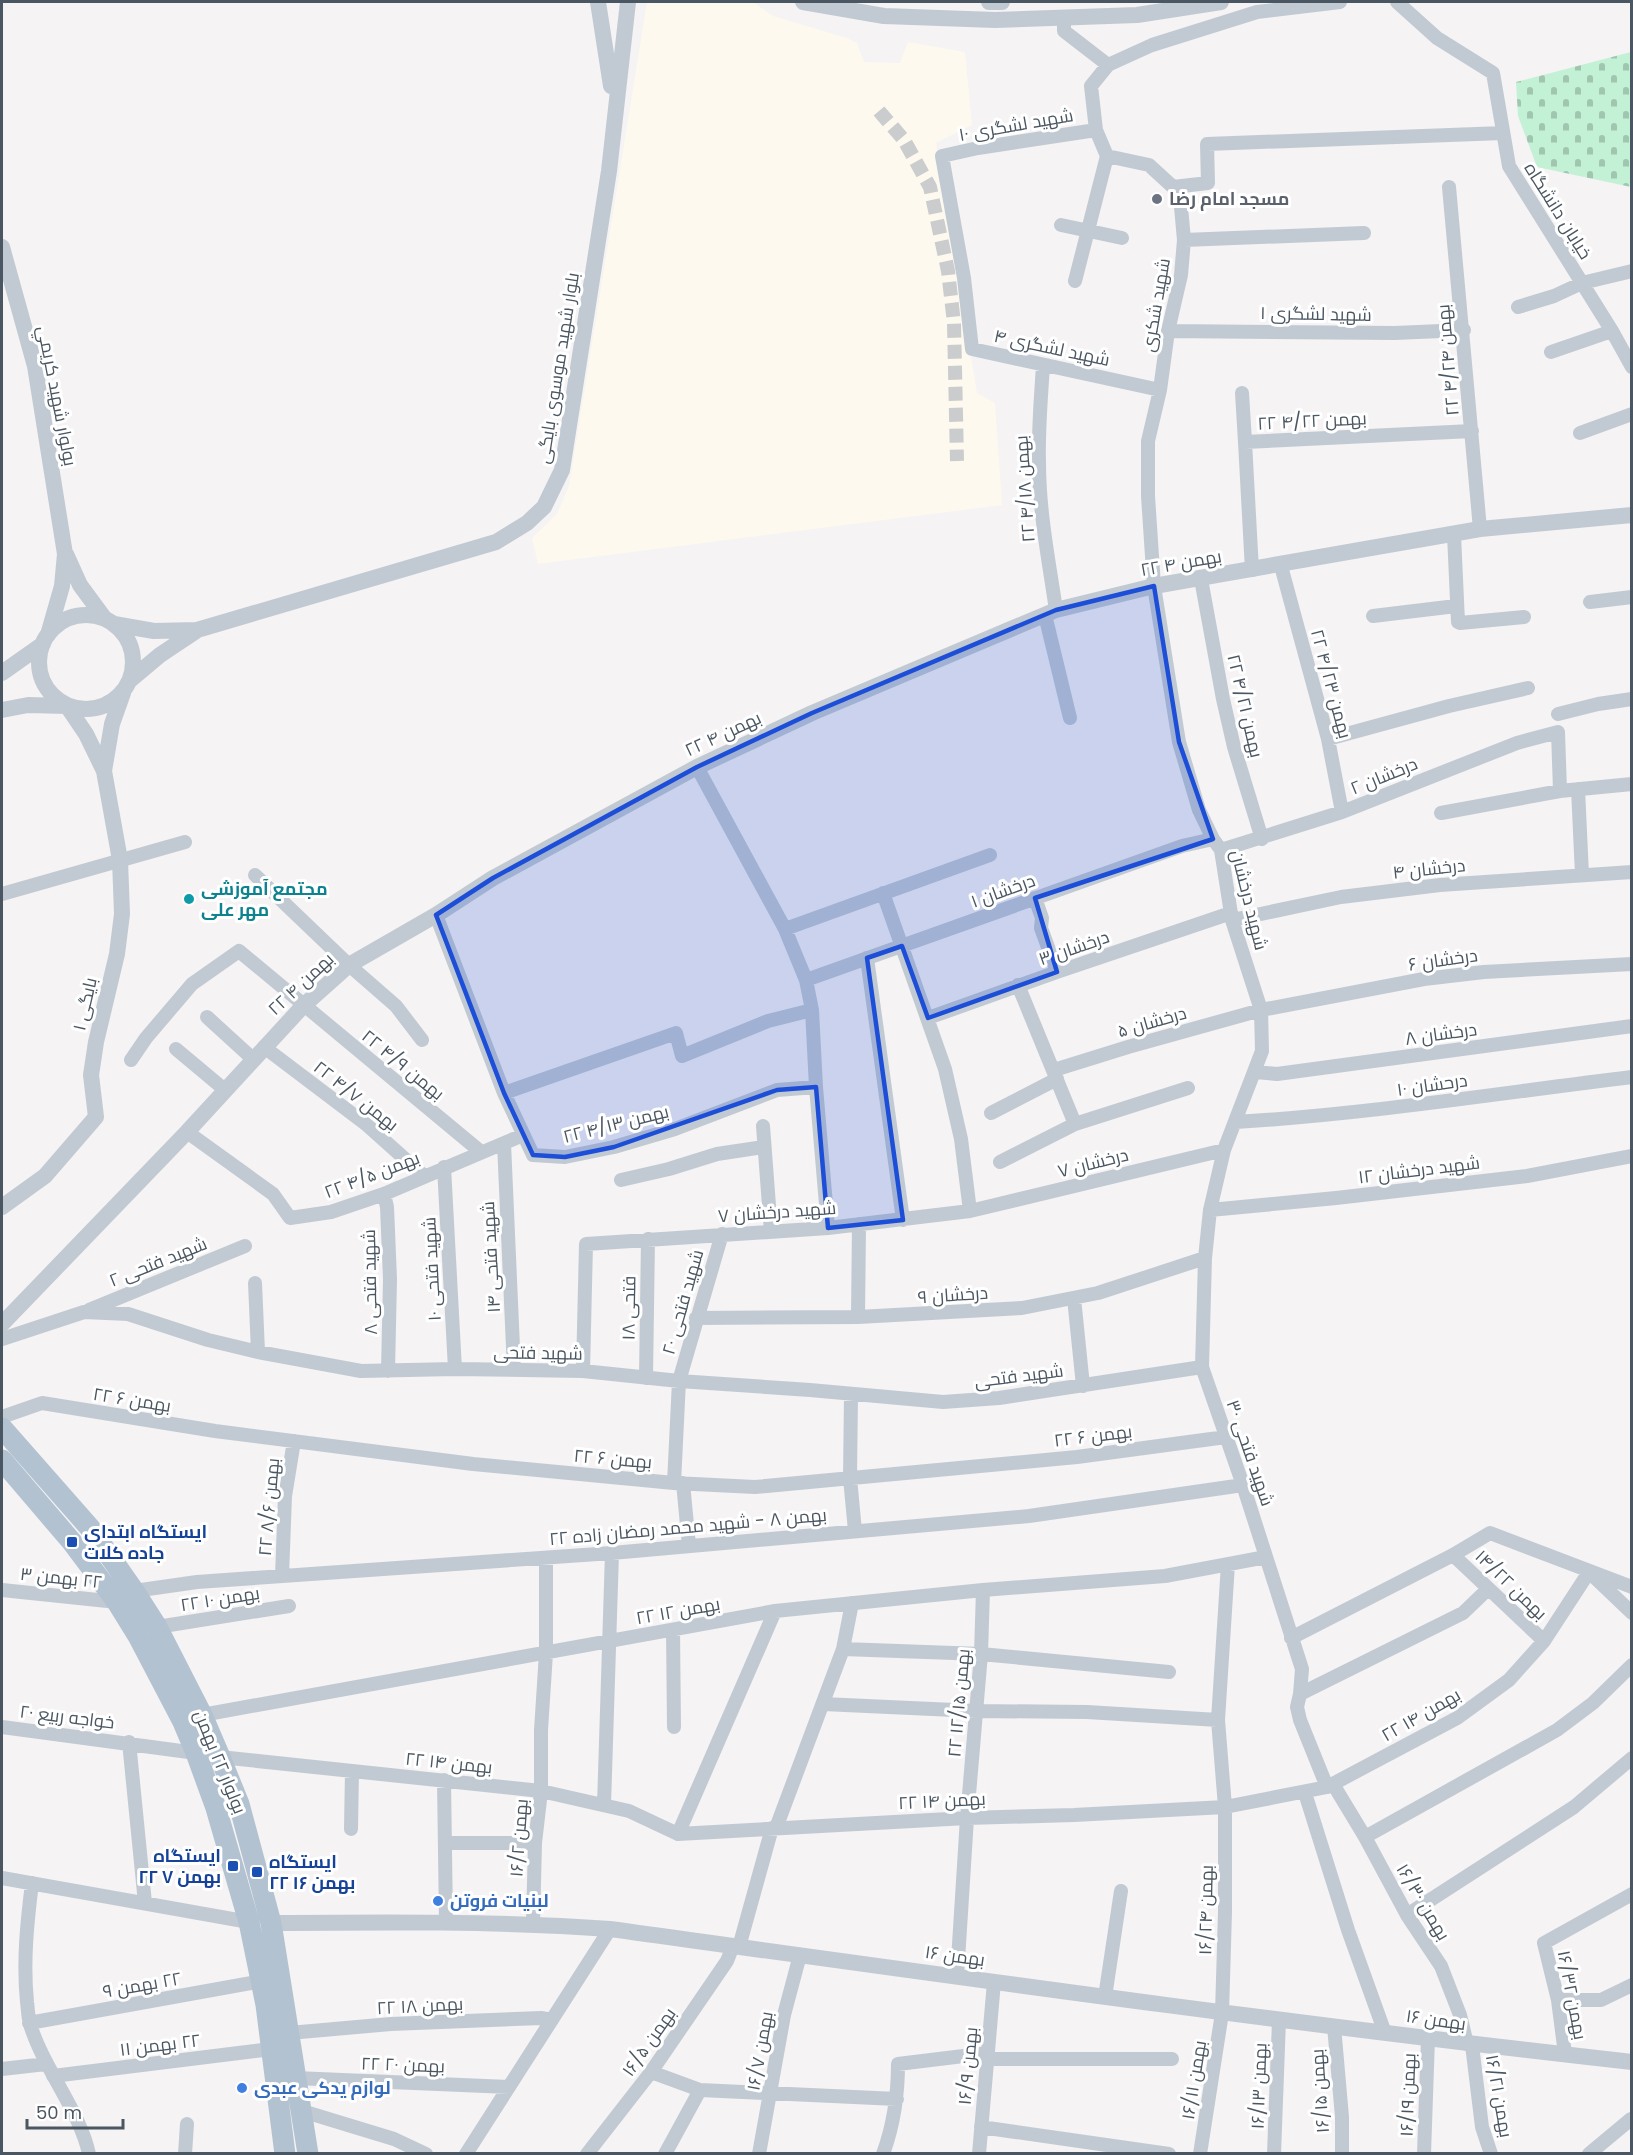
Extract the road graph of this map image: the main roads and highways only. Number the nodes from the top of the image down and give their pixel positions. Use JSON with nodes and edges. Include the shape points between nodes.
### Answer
{"nodes":[{"id":1,"x":2,"y":1428,"type":"edge"},
{"id":2,"x":2,"y":1460,"type":"edge"},
{"id":3,"x":125,"y":1596,"type":"junction"},
{"id":4,"x":285,"y":2154,"type":"edge"},
{"id":5,"x":308,"y":2154,"type":"edge"}],
"edges":[{"from":1,"to":3,"type":"main road","name":"بولوار ۲۲ بهمن","via":[[90,1528]]},
{"from":2,"to":3,"type":"main road","name":"بولوار ۲۲ بهمن","via":[[72,1542]]},
{"from":3,"to":4,"type":"main road","name":"بولوار ۲۲ بهمن","via":[[138,1636],[196,1753],[249,1922],[262,1981]]},
{"from":3,"to":5,"type":"main road","name":"بولوار ۲۲ بهمن","via":[[157,1627],[202,1715],[239,1804],[271,1923]]}]}
